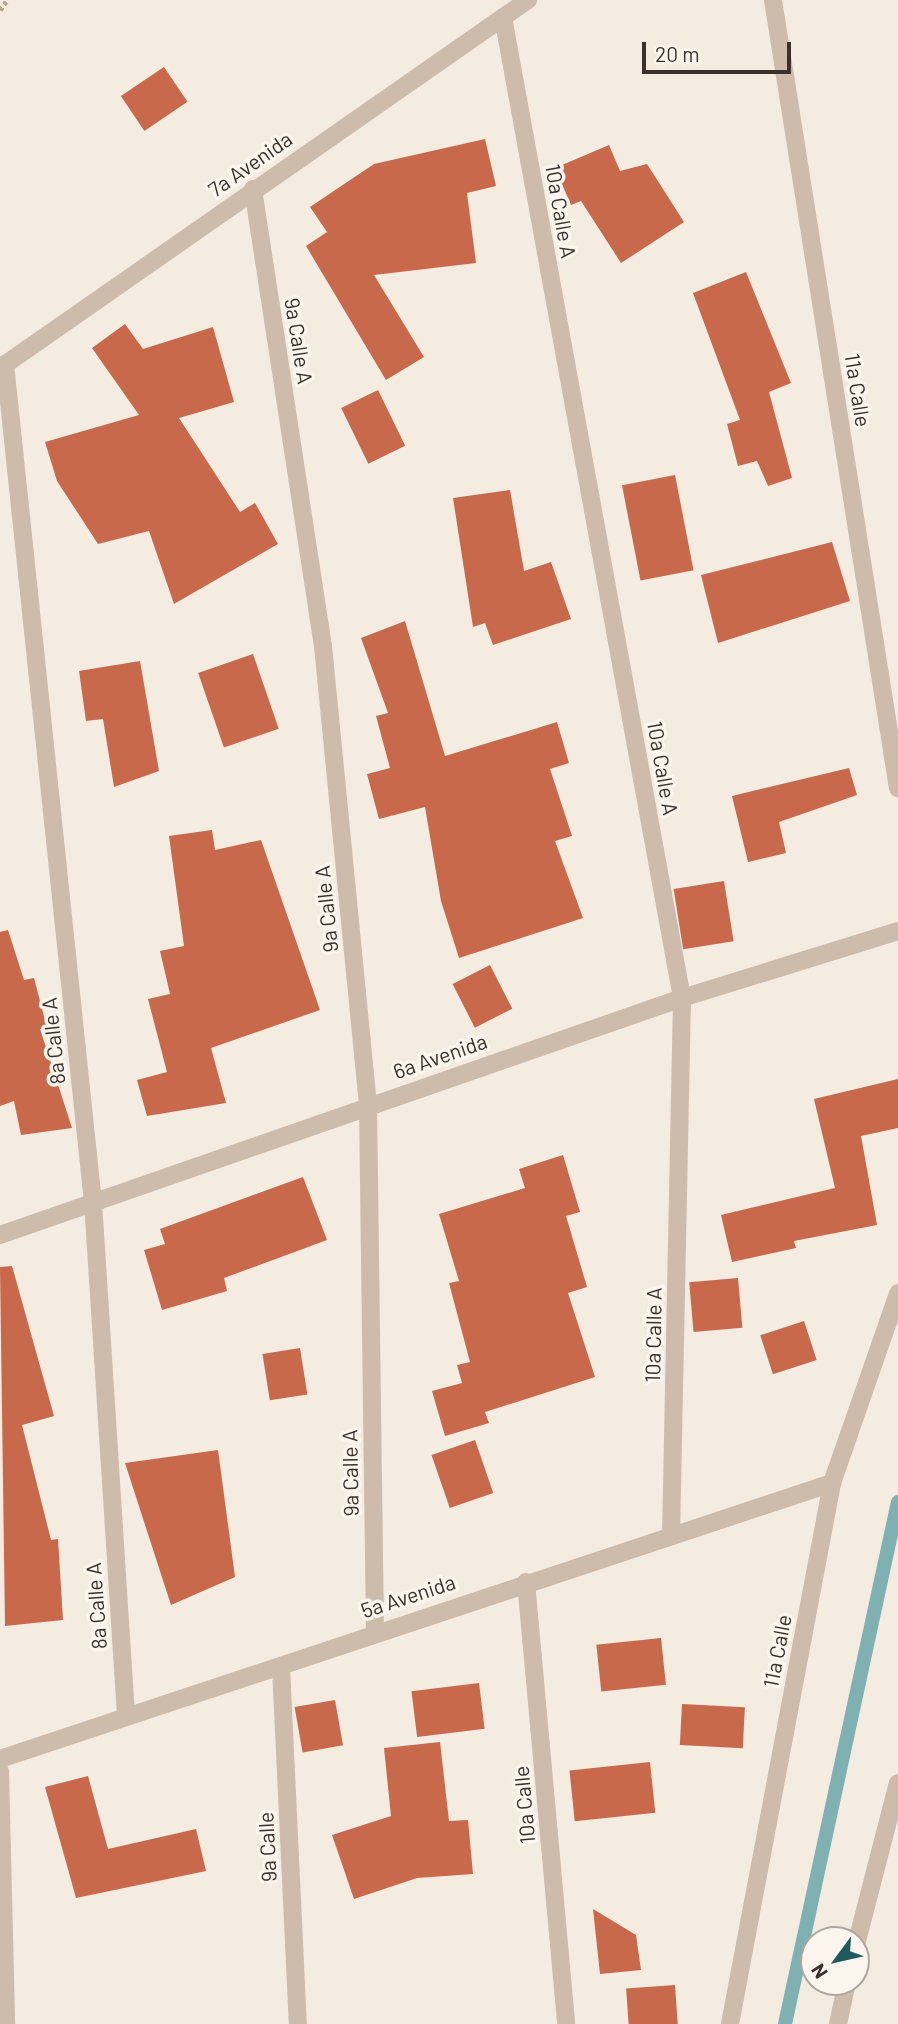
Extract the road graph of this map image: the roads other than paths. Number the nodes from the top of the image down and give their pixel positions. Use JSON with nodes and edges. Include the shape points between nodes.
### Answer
{"nodes":[{"id":1,"x":528,"y":0,"type":"edge"},
{"id":2,"x":773,"y":0,"type":"edge"},
{"id":3,"x":503,"y":18,"type":"junction"},
{"id":4,"x":253,"y":189,"type":"junction"},
{"id":5,"x":3,"y":366,"type":"edge"},
{"id":6,"x":898,"y":788,"type":"edge"},
{"id":7,"x":898,"y":931,"type":"edge"},
{"id":8,"x":682,"y":998,"type":"junction"},
{"id":9,"x":368,"y":1105,"type":"junction"},
{"id":10,"x":93,"y":1202,"type":"junction"},
{"id":11,"x":0,"y":1235,"type":"edge"},
{"id":12,"x":898,"y":1293,"type":"edge"},
{"id":13,"x":832,"y":1483,"type":"junction"},
{"id":14,"x":671,"y":1536,"type":"junction"},
{"id":15,"x":526,"y":1582,"type":"junction"},
{"id":16,"x":375,"y":1630,"type":"junction"},
{"id":17,"x":281,"y":1667,"type":"junction"},
{"id":18,"x":126,"y":1715,"type":"junction"},
{"id":19,"x":0,"y":1759,"type":"edge"},
{"id":20,"x":0,"y":1771,"type":"edge"},
{"id":21,"x":898,"y":1783,"type":"edge"},
{"id":22,"x":861,"y":1926,"type":"edge"},
{"id":23,"x":844,"y":1996,"type":"edge"},
{"id":24,"x":6,"y":2024,"type":"edge"},
{"id":25,"x":298,"y":2024,"type":"edge"},
{"id":26,"x":566,"y":2024,"type":"edge"},
{"id":27,"x":730,"y":2024,"type":"edge"},
{"id":28,"x":838,"y":2024,"type":"edge"}],
"edges":[{"from":1,"to":3,"type":"street","name":"7a Avenida"},
{"from":2,"to":6,"type":"street","name":"11a Calle"},
{"from":3,"to":4,"type":"street","name":"7a Avenida"},
{"from":3,"to":8,"type":"street","name":"10a Calle A"},
{"from":4,"to":5,"type":"street","name":"7a Avenida"},
{"from":4,"to":9,"type":"street","name":"9a Calle A","via":[[323,646]]},
{"from":5,"to":10,"type":"street","name":"8a Calle A"},
{"from":7,"to":8,"type":"street","name":"6a Avenida"},
{"from":8,"to":9,"type":"street","name":"6a Avenida"},
{"from":8,"to":14,"type":"street","name":"10a Calle A"},
{"from":9,"to":10,"type":"street","name":"6a Avenida"},
{"from":9,"to":16,"type":"street","name":"9a Calle A"},
{"from":10,"to":11,"type":"street","name":"6a Avenida"},
{"from":10,"to":18,"type":"street","name":"8a Calle A"},
{"from":12,"to":13,"type":"street","name":"11a Calle"},
{"from":13,"to":14,"type":"street","name":"5a Avenida"},
{"from":13,"to":27,"type":"street","name":"11a Calle"},
{"from":14,"to":15,"type":"street","name":"5a Avenida"},
{"from":15,"to":16,"type":"street","name":"5a Avenida"},
{"from":15,"to":26,"type":"street","name":"10a Calle"},
{"from":16,"to":17,"type":"street","name":"5a Avenida"},
{"from":17,"to":18,"type":"street","name":"5a Avenida"},
{"from":17,"to":25,"type":"street","name":"9a Calle"},
{"from":18,"to":19,"type":"street","name":"5a Avenida"},
{"from":20,"to":24,"type":"street"},
{"from":21,"to":22,"type":"street"},
{"from":23,"to":28,"type":"street"}]}
